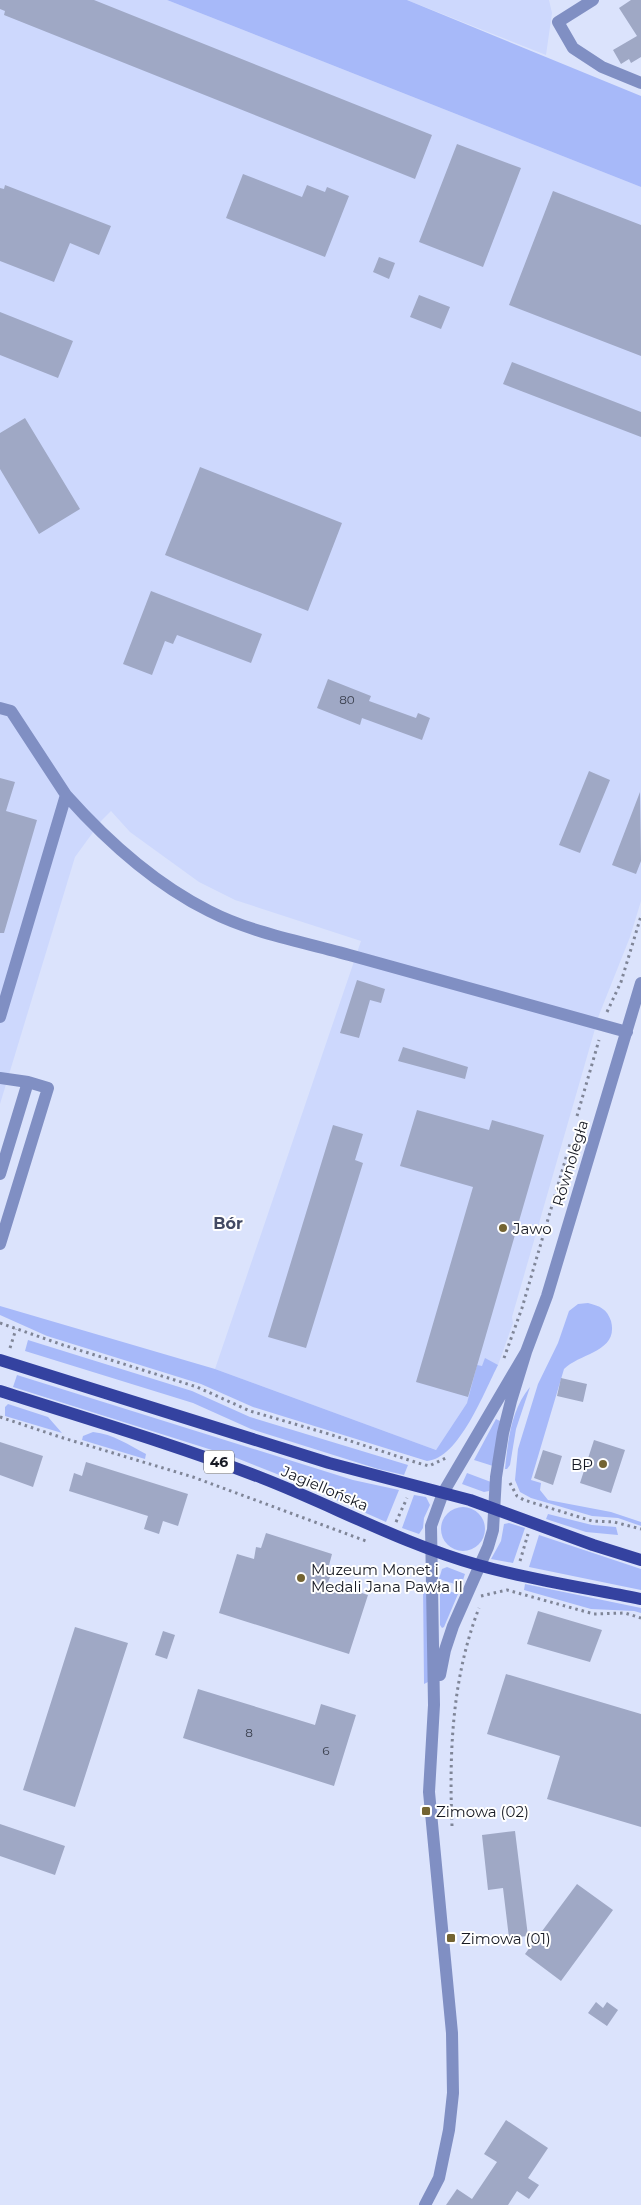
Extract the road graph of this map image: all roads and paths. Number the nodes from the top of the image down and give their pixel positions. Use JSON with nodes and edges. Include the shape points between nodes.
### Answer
{"nodes":[{"id":1,"x":593,"y":0,"type":"edge"},
{"id":2,"x":641,"y":83,"type":"edge"},
{"id":3,"x":0,"y":708,"type":"edge"},
{"id":4,"x":66,"y":795,"type":"junction"},
{"id":5,"x":641,"y":916,"type":"edge"},
{"id":6,"x":641,"y":983,"type":"edge"},
{"id":7,"x":606,"y":1016,"type":"dead end"},
{"id":8,"x":0,"y":1017,"type":"edge"},
{"id":9,"x":626,"y":1032,"type":"junction"},
{"id":10,"x":599,"y":1040,"type":"dead end"},
{"id":11,"x":0,"y":1078,"type":"edge"},
{"id":12,"x":28,"y":1082,"type":"junction"},
{"id":13,"x":577,"y":1116,"type":"dead end"},
{"id":14,"x":570,"y":1144,"type":"dead end"},
{"id":15,"x":0,"y":1174,"type":"edge"},
{"id":16,"x":0,"y":1244,"type":"edge"},
{"id":17,"x":0,"y":1323,"type":"edge"},
{"id":18,"x":16,"y":1329,"type":"junction"},
{"id":19,"x":11,"y":1347,"type":"dead end"},
{"id":20,"x":526,"y":1352,"type":"junction"},
{"id":21,"x":0,"y":1360,"type":"edge"},
{"id":22,"x":502,"y":1363,"type":"dead end"},
{"id":23,"x":0,"y":1392,"type":"edge"},
{"id":24,"x":0,"y":1417,"type":"edge"},
{"id":25,"x":450,"y":1454,"type":"dead end"},
{"id":26,"x":504,"y":1479,"type":"dead end"},
{"id":27,"x":443,"y":1492,"type":"junction"},
{"id":28,"x":408,"y":1494,"type":"dead end"},
{"id":29,"x":494,"y":1508,"type":"junction"},
{"id":30,"x":395,"y":1525,"type":"dead end"},
{"id":31,"x":641,"y":1530,"type":"edge"},
{"id":32,"x":529,"y":1532,"type":"dead end"},
{"id":33,"x":368,"y":1541,"type":"dead end"},
{"id":34,"x":431,"y":1550,"type":"junction"},
{"id":35,"x":641,"y":1560,"type":"edge"},
{"id":36,"x":518,"y":1565,"type":"dead end"},
{"id":37,"x":480,"y":1566,"type":"junction"},
{"id":38,"x":474,"y":1594,"type":"dead end"},
{"id":39,"x":483,"y":1596,"type":"junction"},
{"id":40,"x":641,"y":1599,"type":"edge"},
{"id":41,"x":641,"y":1618,"type":"edge"},
{"id":42,"x":434,"y":1705,"type":"junction"},
{"id":43,"x":452,"y":1826,"type":"dead end"},
{"id":44,"x":425,"y":2205,"type":"edge"}],
"edges":[{"from":1,"to":2,"type":"street","via":[[558,22],[562,29],[573,48],[602,67]]},
{"from":3,"to":4,"type":"street","via":[[11,711]]},
{"from":4,"to":8,"type":"street"},
{"from":4,"to":9,"type":"street","via":[[95,828],[150,875],[209,912],[270,935],[335,950]]},
{"from":5,"to":7,"type":"path","via":[[621,982]]},
{"from":6,"to":9,"type":"street","name":"Równoległa"},
{"from":9,"to":20,"type":"street","name":"Równoległa","via":[[547,1296]]},
{"from":10,"to":13,"type":"path"},
{"from":11,"to":12,"type":"street"},
{"from":12,"to":15,"type":"street"},
{"from":12,"to":16,"type":"street","via":[[48,1088]]},
{"from":14,"to":22,"type":"path","via":[[522,1308]]},
{"from":17,"to":18,"type":"path"},
{"from":18,"to":19,"type":"path"},
{"from":18,"to":25,"type":"path","via":[[197,1387],[250,1411],[418,1463],[434,1465]]},
{"from":20,"to":27,"type":"street","name":"Równoległa"},
{"from":20,"to":29,"type":"street","name":"Równoległa","via":[[503,1433]]},
{"from":21,"to":27,"type":"main road","name":"Jagiellońska","number":"46","via":[[329,1464]]},
{"from":23,"to":34,"type":"main road","name":"Jagiellońska","number":"46","via":[[201,1455]]},
{"from":24,"to":33,"type":"path","via":[[193,1477]]},
{"from":26,"to":31,"type":"path","via":[[524,1500]]},
{"from":27,"to":29,"type":"main road","name":"Jagiellońska","number":"46"},
{"from":27,"to":34,"type":"street","name":"Równoległa","via":[[432,1526]]},
{"from":28,"to":30,"type":"path"},
{"from":29,"to":35,"type":"main road","name":"Jagiellońska","number":"46"},
{"from":29,"to":37,"type":"street","name":"Równoległa","via":[[493,1530]]},
{"from":32,"to":36,"type":"path"},
{"from":34,"to":37,"type":"main road","name":"Jagiellońska","number":"46"},
{"from":34,"to":42,"type":"street","name":"Równoległa"},
{"from":37,"to":40,"type":"main road","name":"Jagiellońska","number":"46"},
{"from":37,"to":42,"type":"street","name":"Równoległa","via":[[444,1650]]},
{"from":38,"to":39,"type":"path"},
{"from":39,"to":41,"type":"path","via":[[507,1590],[594,1614],[625,1613]]},
{"from":39,"to":43,"type":"path","via":[[465,1653],[454,1711],[450,1762]]},
{"from":42,"to":44,"type":"street","via":[[429,1792],[452,2033],[453,2093],[439,2178]]}]}
